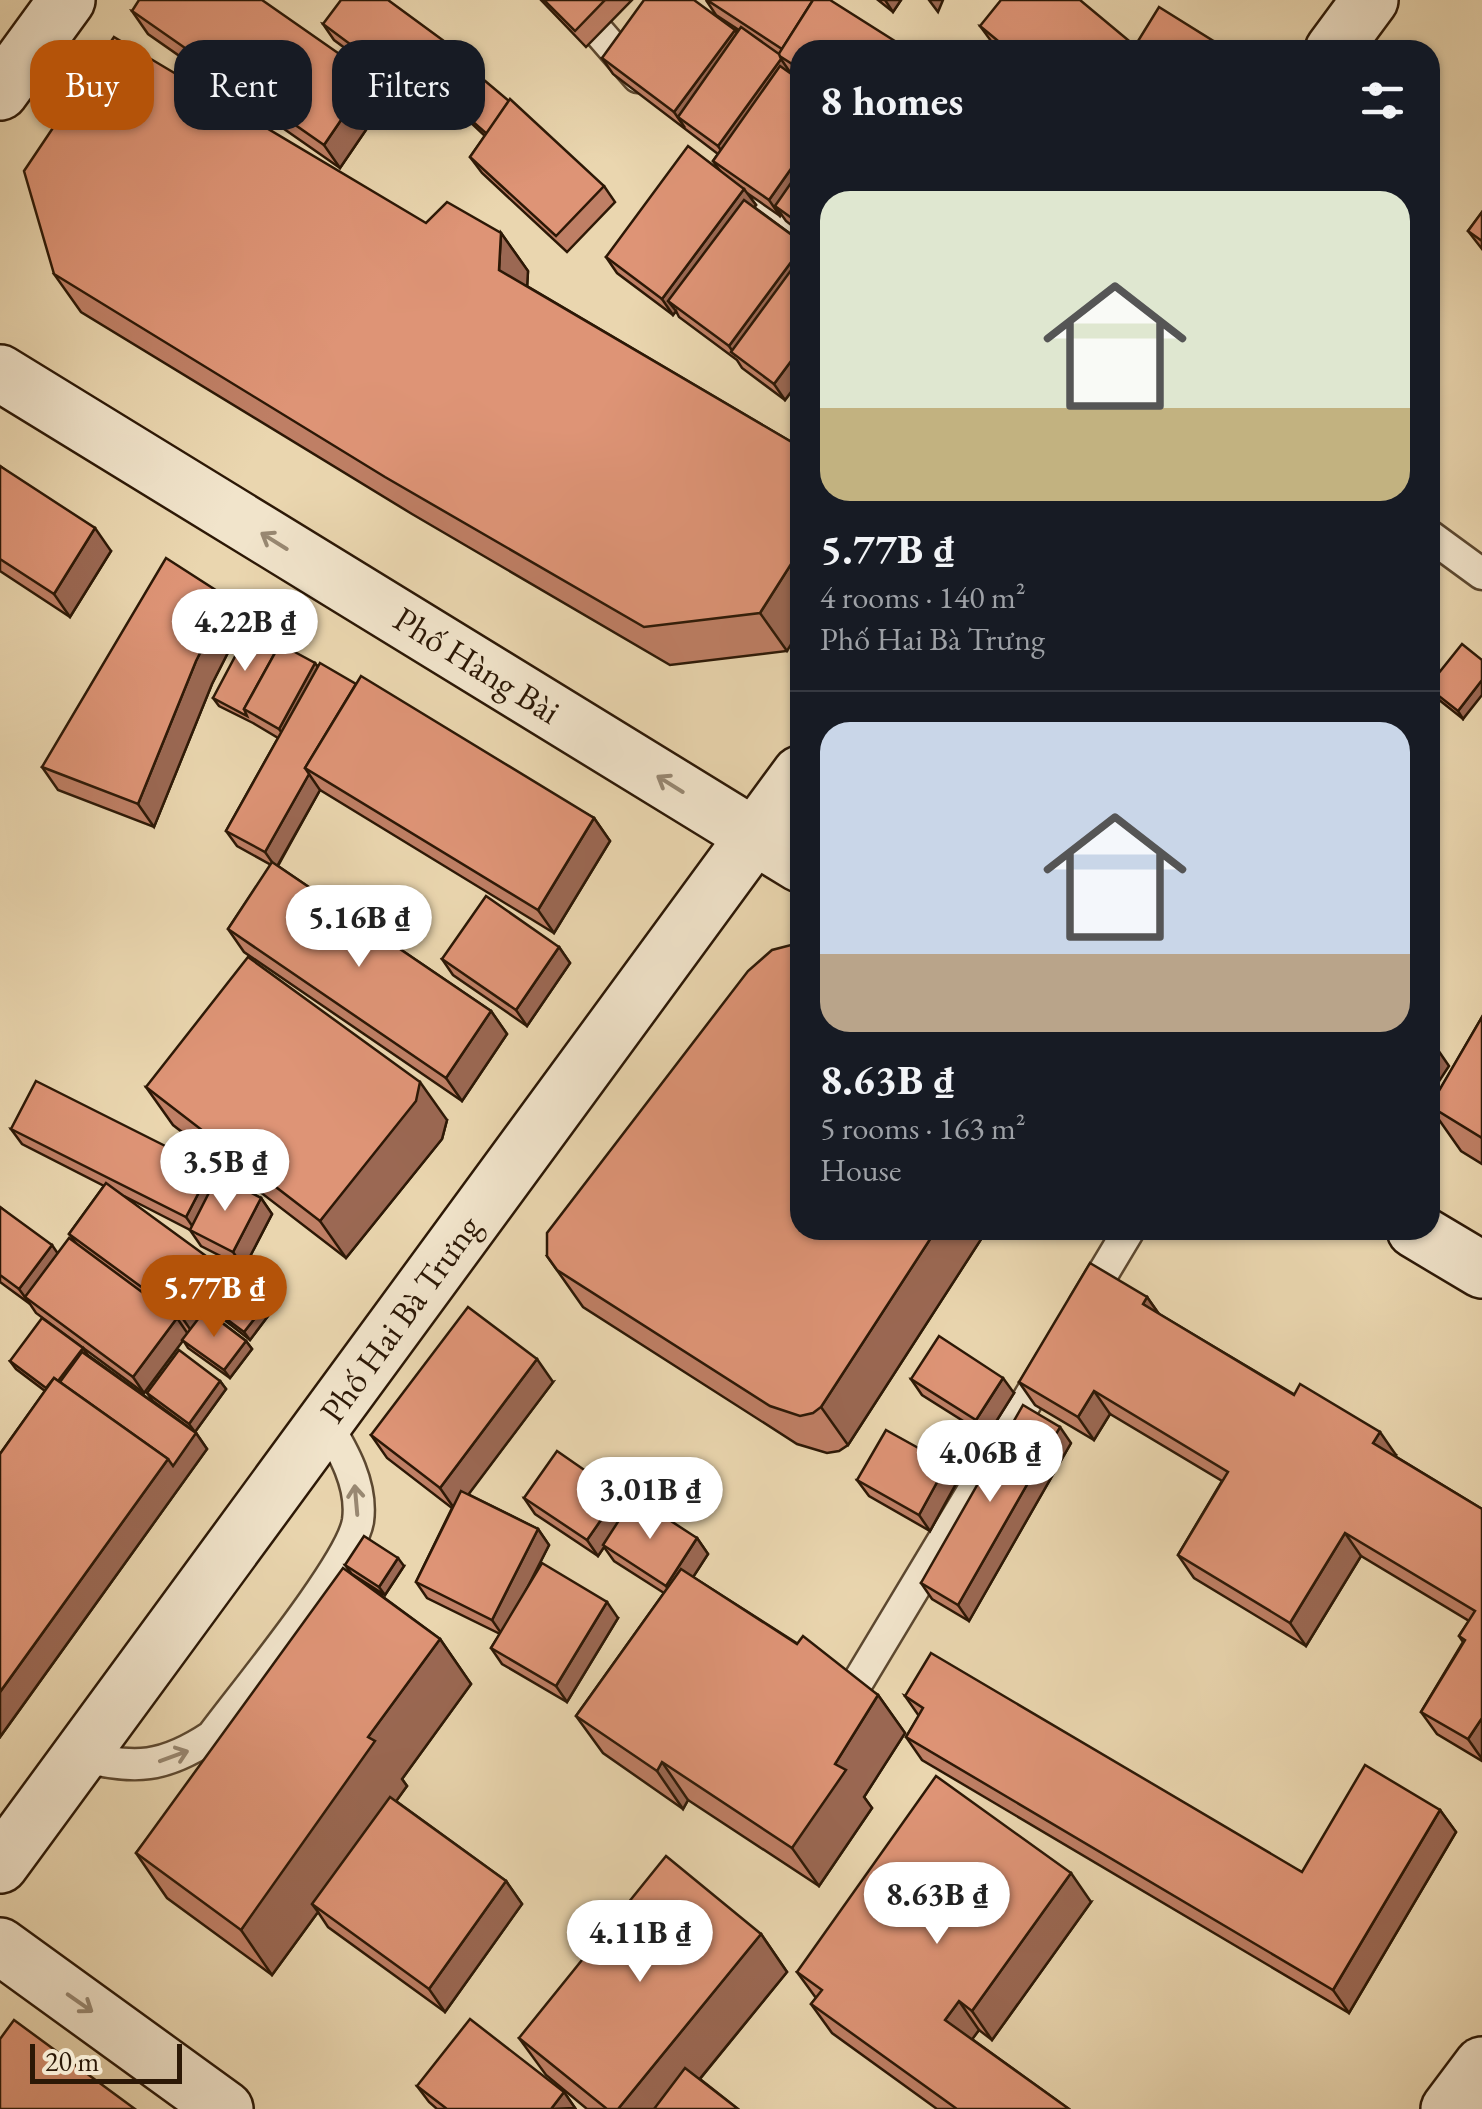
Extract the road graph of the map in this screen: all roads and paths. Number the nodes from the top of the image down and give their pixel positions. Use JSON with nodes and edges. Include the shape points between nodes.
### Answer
{"nodes":[{"id":1,"x":67,"y":0,"type":"edge"},
{"id":2,"x":571,"y":0,"type":"edge"},
{"id":3,"x":1370,"y":0,"type":"edge"},
{"id":4,"x":1340,"y":40,"type":"edge"},
{"id":5,"x":0,"y":92,"type":"edge"},
{"id":6,"x":655,"y":97,"type":"edge"},
{"id":7,"x":758,"y":210,"type":"edge"},
{"id":8,"x":790,"y":234,"type":"edge"},
{"id":9,"x":0,"y":373,"type":"edge"},
{"id":10,"x":1440,"y":543,"type":"edge"},
{"id":11,"x":1482,"y":574,"type":"edge"},
{"id":12,"x":790,"y":787,"type":"edge"},
{"id":13,"x":753,"y":836,"type":"junction"},
{"id":14,"x":790,"y":858,"type":"edge"},
{"id":15,"x":1123,"y":1240,"type":"edge"},
{"id":16,"x":1432,"y":1240,"type":"edge"},
{"id":17,"x":1482,"y":1270,"type":"edge"},
{"id":18,"x":325,"y":1421,"type":"junction"},
{"id":19,"x":859,"y":1680,"type":"edge"},
{"id":20,"x":80,"y":1756,"type":"junction"},
{"id":21,"x":0,"y":1864,"type":"edge"},
{"id":22,"x":0,"y":1946,"type":"edge"},
{"id":23,"x":1482,"y":2065,"type":"edge"},
{"id":24,"x":225,"y":2109,"type":"edge"},
{"id":25,"x":1449,"y":2109,"type":"edge"}],
"edges":[{"from":1,"to":5,"type":"main road"},
{"from":2,"to":6,"type":"lane"},
{"from":3,"to":4,"type":"main road"},
{"from":7,"to":8,"type":"lane"},
{"from":13,"to":9,"type":"main road","name":"Phố Hàng Bài","one_way":true},
{"from":10,"to":11,"type":"lane"},
{"from":12,"to":13,"type":"main road","name":"Phố Hai Bà Trưng"},
{"from":13,"to":14,"type":"main road","name":"Phố Hàng Bài"},
{"from":13,"to":18,"type":"main road","name":"Phố Hai Bà Trưng"},
{"from":15,"to":19,"type":"lane"},
{"from":16,"to":17,"type":"main road"},
{"from":18,"to":20,"type":"main road","name":"Phố Hai Bà Trưng"},
{"from":20,"to":18,"type":"lane","one_way":true,"via":[[122,1767],[150,1765],[212,1736],[344,1556],[358,1522],[356,1486]]},
{"from":20,"to":21,"type":"main road","name":"Phố Hai Bà Trưng"},
{"from":22,"to":24,"type":"main road","one_way":true},
{"from":23,"to":25,"type":"main road"}]}
